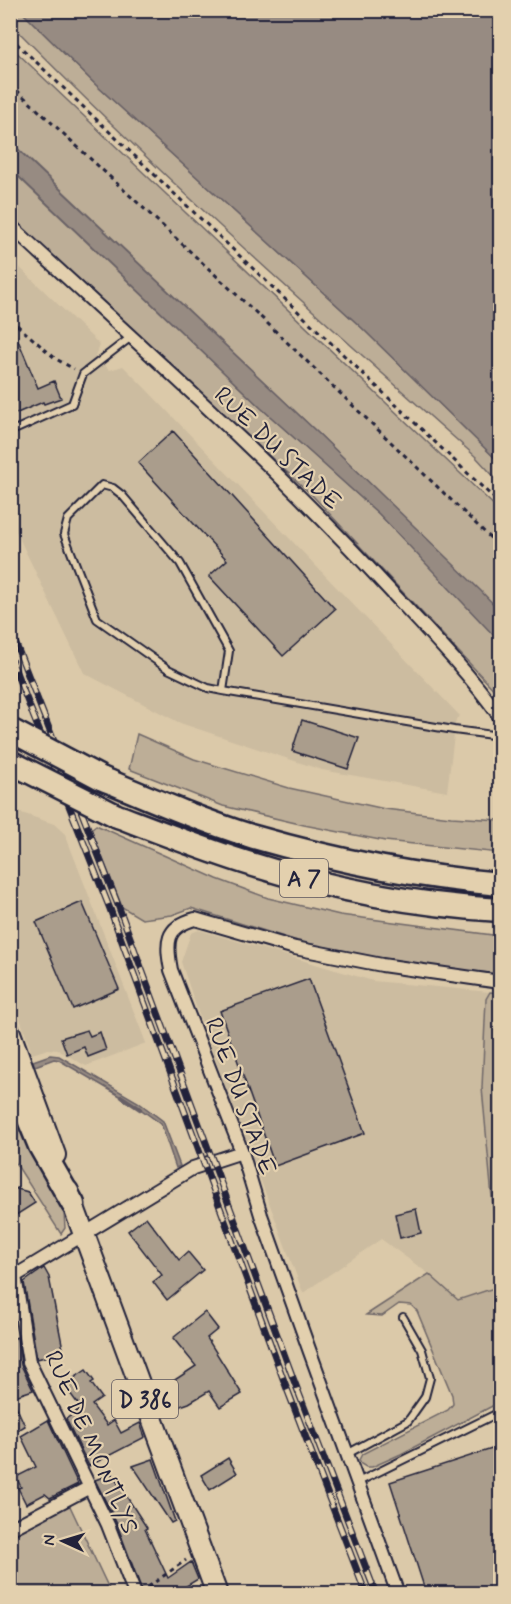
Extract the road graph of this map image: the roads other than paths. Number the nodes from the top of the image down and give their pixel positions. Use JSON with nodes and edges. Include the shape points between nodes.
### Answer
{"nodes":[{"id":1,"x":10,"y":225,"type":"edge"},
{"id":2,"x":130,"y":337,"type":"junction"},
{"id":3,"x":10,"y":432,"type":"edge"},
{"id":4,"x":223,"y":691,"type":"junction"},
{"id":5,"x":501,"y":717,"type":"edge"},
{"id":6,"x":11,"y":731,"type":"edge"},
{"id":7,"x":501,"y":736,"type":"edge"},
{"id":8,"x":10,"y":762,"type":"edge"},
{"id":9,"x":501,"y":884,"type":"edge"},
{"id":10,"x":501,"y":910,"type":"edge"},
{"id":11,"x":501,"y":982,"type":"edge"},
{"id":12,"x":10,"y":1033,"type":"edge"},
{"id":13,"x":10,"y":1073,"type":"edge"},
{"id":14,"x":242,"y":1152,"type":"junction"},
{"id":15,"x":72,"y":1204,"type":"junction"},
{"id":16,"x":84,"y":1235,"type":"junction"},
{"id":17,"x":13,"y":1273,"type":"edge"},
{"id":18,"x":403,"y":1317,"type":"dead end"},
{"id":19,"x":501,"y":1412,"type":"edge"},
{"id":20,"x":347,"y":1454,"type":"junction"},
{"id":21,"x":357,"y":1483,"type":"junction"},
{"id":22,"x":90,"y":1487,"type":"junction"},
{"id":23,"x":10,"y":1529,"type":"edge"},
{"id":24,"x":139,"y":1592,"type":"edge"},
{"id":25,"x":217,"y":1593,"type":"edge"},
{"id":26,"x":398,"y":1593,"type":"edge"}],
"edges":[{"from":1,"to":2,"type":"street","name":"RUE DU STADE"},
{"from":2,"to":3,"type":"lane","via":[[83,374],[72,404]]},
{"from":2,"to":5,"type":"street","name":"RUE DU STADE","via":[[353,551],[465,671]]},
{"from":4,"to":4,"type":"lane","via":[[168,669],[97,619],[64,534],[68,519],[102,485],[122,495],[180,562],[229,651]]},
{"from":4,"to":7,"type":"lane"},
{"from":6,"to":9,"type":"highway","number":"A 7","bridge":true,"via":[[101,778],[252,836],[382,867]]},
{"from":8,"to":10,"type":"highway","number":"A 7","bridge":true,"via":[[115,815],[244,862],[356,891]]},
{"from":11,"to":14,"type":"street","name":"RUE DU STADE","via":[[382,965],[295,948],[195,919],[183,922],[174,928],[169,941],[171,970]]},
{"from":12,"to":15,"type":"main road","number":"D 386"},
{"from":13,"to":15,"type":"highway","via":[[40,1146]]},
{"from":14,"to":16,"type":"street","via":[[193,1168]]},
{"from":14,"to":20,"type":"street","name":"RUE DU STADE"},
{"from":15,"to":16,"type":"main road","number":"D 386"},
{"from":16,"to":17,"type":"street"},
{"from":16,"to":25,"type":"main road","number":"D 386"},
{"from":17,"to":22,"type":"street","name":"RUE DE MONTLYS","via":[[29,1362]]},
{"from":18,"to":20,"type":"lane","via":[[422,1350],[430,1378],[425,1397],[408,1422]]},
{"from":19,"to":21,"type":"lane"},
{"from":20,"to":21,"type":"street","name":"RUE DU STADE"},
{"from":21,"to":26,"type":"street","name":"RUE DU STADE"},
{"from":22,"to":23,"type":"street"},
{"from":22,"to":24,"type":"street","name":"RUE DE MONTLYS"}]}
